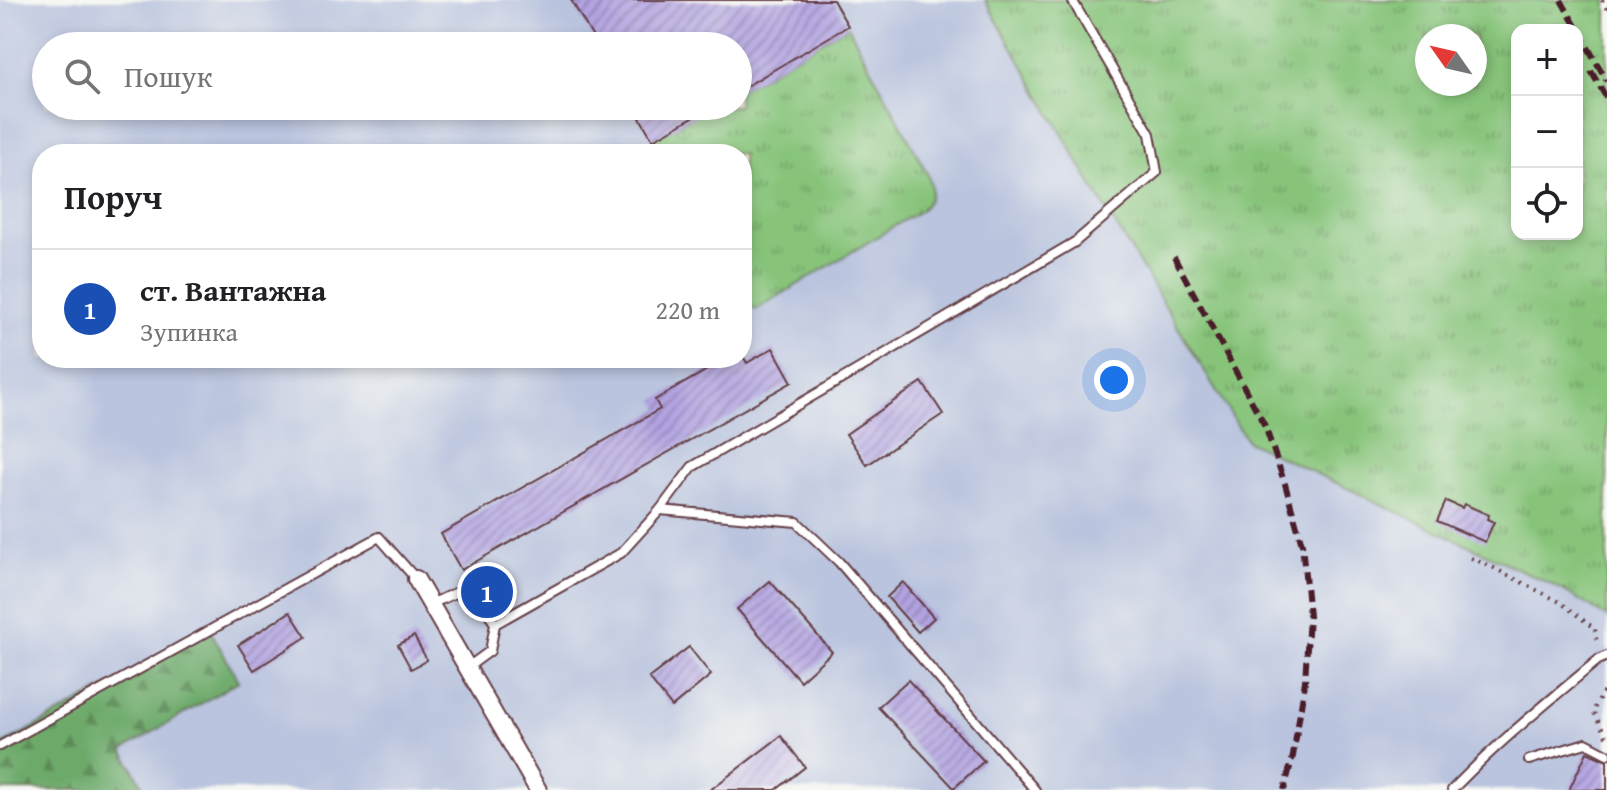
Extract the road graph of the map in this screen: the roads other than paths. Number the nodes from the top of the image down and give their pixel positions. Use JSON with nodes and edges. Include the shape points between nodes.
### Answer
{"nodes":[{"id":1,"x":1072,"y":0,"type":"edge"},
{"id":2,"x":660,"y":510,"type":"junction"},
{"id":3,"x":416,"y":579,"type":"joint"},
{"id":4,"x":430,"y":604,"type":"junction"},
{"id":5,"x":495,"y":624,"type":"junction"},
{"id":6,"x":1602,"y":658,"type":"edge"},
{"id":7,"x":468,"y":667,"type":"junction"},
{"id":8,"x":0,"y":746,"type":"edge"},
{"id":9,"x":1607,"y":754,"type":"edge"},
{"id":10,"x":1529,"y":760,"type":"dead end"},
{"id":11,"x":538,"y":790,"type":"edge"},
{"id":12,"x":1035,"y":790,"type":"edge"},
{"id":13,"x":1452,"y":790,"type":"edge"}],
"edges":[{"from":1,"to":2,"type":"lane","via":[[1150,134],[1157,172],[1075,242],[692,467]]},
{"from":2,"to":5,"type":"lane","via":[[621,553]]},
{"from":2,"to":12,"type":"lane","via":[[797,522],[839,562]]},
{"from":3,"to":4,"type":"street"},
{"from":3,"to":8,"type":"lane","via":[[379,537]]},
{"from":4,"to":5,"type":"lane","via":[[455,593],[481,601]]},
{"from":4,"to":7,"type":"street"},
{"from":5,"to":7,"type":"lane","via":[[490,651]]},
{"from":6,"to":13,"type":"lane"},
{"from":7,"to":11,"type":"street"},
{"from":9,"to":10,"type":"lane","via":[[1586,743]]}]}
